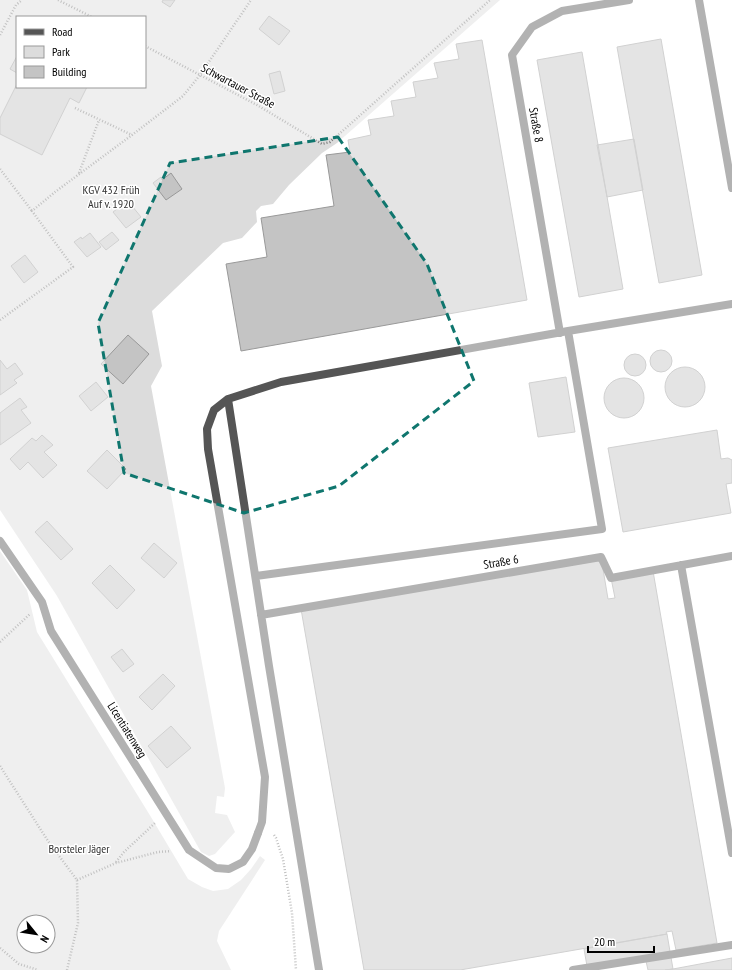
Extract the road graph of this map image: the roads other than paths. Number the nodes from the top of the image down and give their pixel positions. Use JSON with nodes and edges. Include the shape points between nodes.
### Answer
{"nodes":[{"id":1,"x":629,"y":0,"type":"edge"},
{"id":2,"x":699,"y":0,"type":"edge"},
{"id":3,"x":732,"y":188,"type":"edge"},
{"id":4,"x":732,"y":304,"type":"edge"},
{"id":5,"x":568,"y":331,"type":"junction"},
{"id":6,"x":560,"y":333,"type":"junction"},
{"id":7,"x":228,"y":399,"type":"junction"},
{"id":8,"x":0,"y":541,"type":"edge"},
{"id":9,"x":732,"y":556,"type":"edge"},
{"id":10,"x":681,"y":565,"type":"junction"},
{"id":11,"x":256,"y":576,"type":"junction"},
{"id":12,"x":261,"y":615,"type":"junction"},
{"id":13,"x":732,"y":853,"type":"edge"},
{"id":14,"x":732,"y":945,"type":"edge"},
{"id":15,"x":319,"y":970,"type":"edge"},
{"id":16,"x":573,"y":970,"type":"edge"}],
"edges":[{"from":1,"to":6,"type":"street","name":"Straße 8","via":[[562,11],[532,27],[512,55]]},
{"from":2,"to":3,"type":"street"},
{"from":4,"to":5,"type":"street"},
{"from":5,"to":6,"type":"street"},
{"from":5,"to":11,"type":"street","via":[[602,529]]},
{"from":6,"to":7,"type":"street","via":[[281,382]]},
{"from":7,"to":8,"type":"street","name":"Licentiatenweg","via":[[214,410],[207,429],[208,449],[265,777],[262,822],[252,849],[243,862],[229,869],[216,868],[189,850],[50,631],[42,602]]},
{"from":7,"to":11,"type":"street"},
{"from":9,"to":10,"type":"street","name":"Straße 6"},
{"from":10,"to":12,"type":"street","name":"Straße 6","via":[[611,578],[601,557]]},
{"from":10,"to":13,"type":"street"},
{"from":11,"to":12,"type":"street"},
{"from":12,"to":15,"type":"street"},
{"from":14,"to":16,"type":"street"}]}
